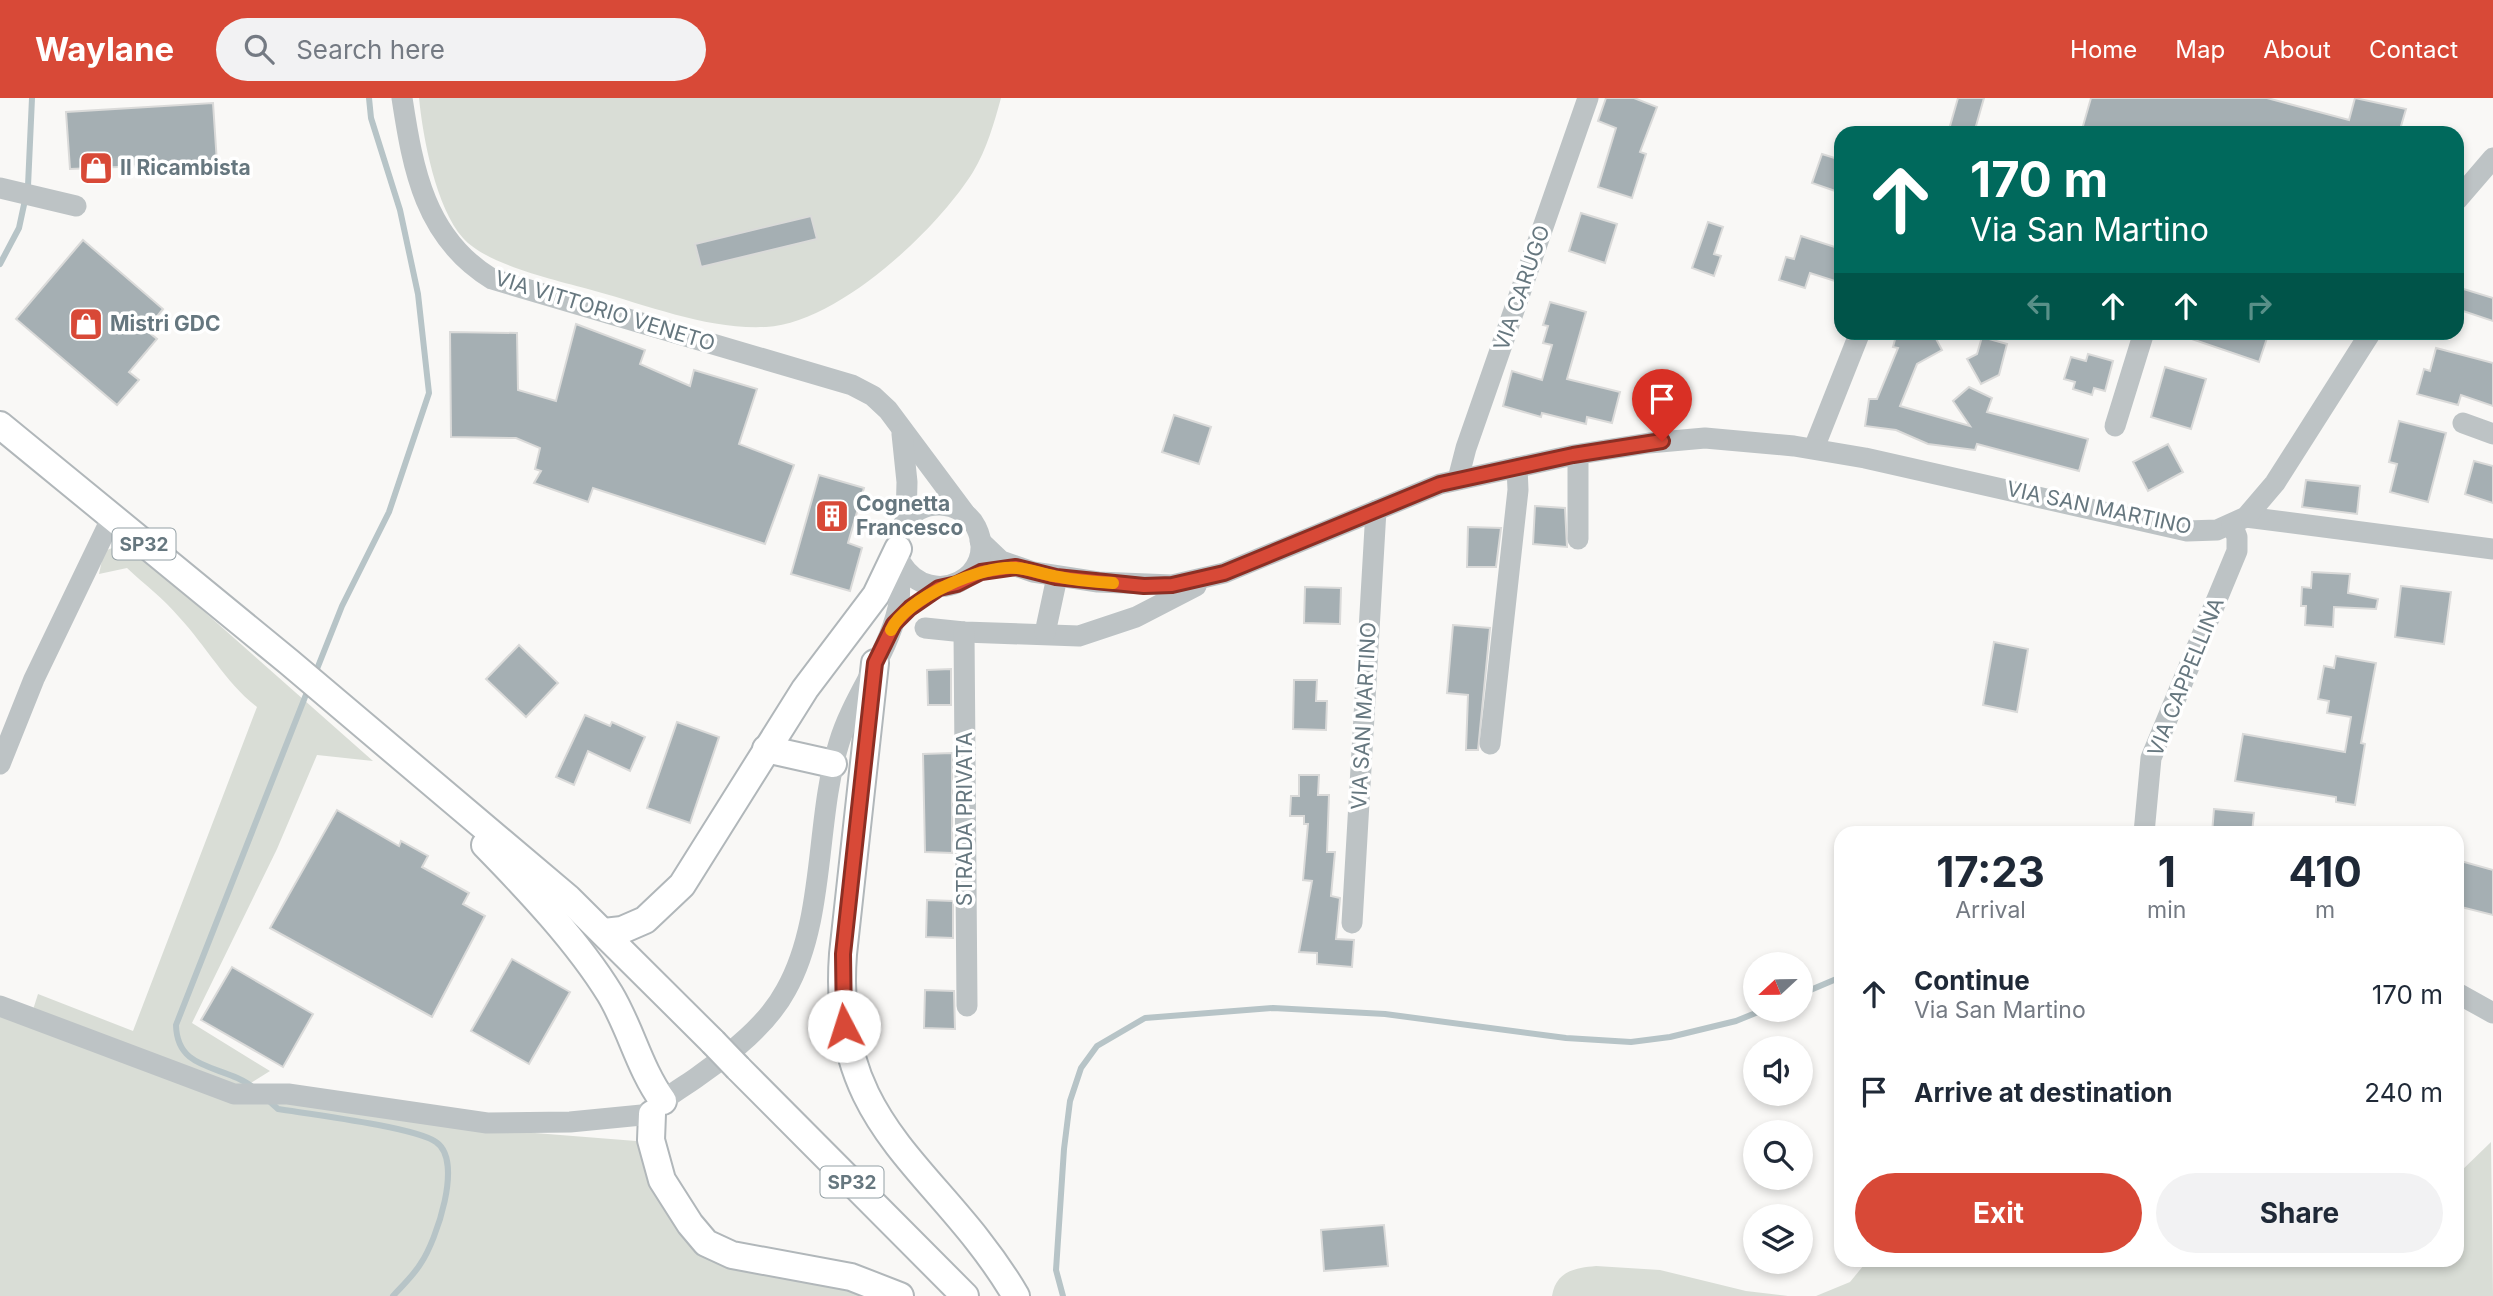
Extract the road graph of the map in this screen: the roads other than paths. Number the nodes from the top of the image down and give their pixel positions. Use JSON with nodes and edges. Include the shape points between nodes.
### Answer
{"nodes":[{"id":1,"x":402,"y":98,"type":"edge"},
{"id":2,"x":1588,"y":98,"type":"edge"},
{"id":3,"x":2493,"y":158,"type":"edge"},
{"id":4,"x":6,"y":190,"type":"edge"},
{"id":5,"x":2464,"y":192,"type":"edge"},
{"id":6,"x":76,"y":206,"type":"dead end"},
{"id":7,"x":1857,"y":340,"type":"edge"},
{"id":8,"x":2142,"y":340,"type":"edge"},
{"id":9,"x":2366,"y":340,"type":"edge"},
{"id":10,"x":2463,"y":423,"type":"dead end"},
{"id":11,"x":0,"y":425,"type":"edge"},
{"id":12,"x":2115,"y":426,"type":"dead end"},
{"id":13,"x":902,"y":432,"type":"junction"},
{"id":14,"x":2493,"y":434,"type":"edge"},
{"id":15,"x":1814,"y":448,"type":"junction"},
{"id":16,"x":1578,"y":455,"type":"junction"},
{"id":17,"x":1517,"y":467,"type":"junction"},
{"id":18,"x":1458,"y":479,"type":"junction"},
{"id":19,"x":1376,"y":510,"type":"junction"},
{"id":20,"x":965,"y":514,"type":"junction"},
{"id":21,"x":112,"y":517,"type":"junction"},
{"id":22,"x":906,"y":521,"type":"junction"},
{"id":23,"x":2239,"y":521,"type":"junction"},
{"id":24,"x":1578,"y":539,"type":"dead end"},
{"id":25,"x":981,"y":541,"type":"junction"},
{"id":26,"x":2493,"y":549,"type":"edge"},
{"id":27,"x":900,"y":556,"type":"junction"},
{"id":28,"x":1016,"y":567,"type":"junction"},
{"id":29,"x":1212,"y":576,"type":"junction"},
{"id":30,"x":967,"y":577,"type":"junction"},
{"id":31,"x":1056,"y":577,"type":"junction"},
{"id":32,"x":939,"y":588,"type":"junction"},
{"id":33,"x":894,"y":624,"type":"junction"},
{"id":34,"x":925,"y":628,"type":"dead end"},
{"id":35,"x":964,"y":632,"type":"junction"},
{"id":36,"x":1045,"y":632,"type":"junction"},
{"id":37,"x":875,"y":663,"type":"junction"},
{"id":38,"x":354,"y":716,"type":"junction"},
{"id":39,"x":1490,"y":744,"type":"dead end"},
{"id":40,"x":766,"y":750,"type":"junction"},
{"id":41,"x":0,"y":764,"type":"edge"},
{"id":42,"x":833,"y":764,"type":"junction"},
{"id":43,"x":2145,"y":826,"type":"edge"},
{"id":44,"x":1352,"y":923,"type":"dead end"},
{"id":45,"x":604,"y":933,"type":"junction"},
{"id":46,"x":2464,"y":997,"type":"edge"},
{"id":47,"x":0,"y":1006,"type":"edge"},
{"id":48,"x":967,"y":1006,"type":"dead end"},
{"id":49,"x":2493,"y":1013,"type":"edge"},
{"id":50,"x":657,"y":1107,"type":"junction"},
{"id":51,"x":900,"y":1296,"type":"edge"},
{"id":52,"x":965,"y":1296,"type":"edge"},
{"id":53,"x":1016,"y":1296,"type":"edge"}],
"edges":[{"from":1,"to":13,"type":"street","name":"VIA VITTORIO VENETO","via":[[413,160],[427,203],[443,236],[474,268],[492,279],[852,385],[888,410]]},
{"from":2,"to":18,"type":"street","name":"VIA CARUGO"},
{"from":3,"to":5,"type":"street"},
{"from":4,"to":6,"type":"street"},
{"from":7,"to":15,"type":"street"},
{"from":8,"to":12,"type":"street"},
{"from":9,"to":23,"type":"street","via":[[2275,483]]},
{"from":10,"to":14,"type":"street"},
{"from":11,"to":21,"type":"main road","number":"SP32"},
{"from":13,"to":20,"type":"street"},
{"from":13,"to":22,"type":"street"},
{"from":15,"to":16,"type":"street","name":"VIA SAN MARTINO","via":[[1705,438]]},
{"from":15,"to":23,"type":"street","name":"VIA SAN MARTINO","via":[[2187,531],[2217,530]]},
{"from":16,"to":17,"type":"street","name":"VIA SAN MARTINO"},
{"from":16,"to":24,"type":"street"},
{"from":17,"to":18,"type":"street","name":"VIA SAN MARTINO"},
{"from":17,"to":39,"type":"street"},
{"from":18,"to":19,"type":"street","name":"VIA SAN MARTINO"},
{"from":19,"to":29,"type":"street","name":"VIA SAN MARTINO"},
{"from":19,"to":44,"type":"street","name":"VIA SAN MARTINO"},
{"from":20,"to":22,"type":"street","via":[[935,504],[919,509]]},
{"from":20,"to":25,"type":"street"},
{"from":21,"to":38,"type":"main road","number":"SP32"},
{"from":21,"to":41,"type":"street","via":[[34,679]]},
{"from":22,"to":27,"type":"street","via":[[899,533]]},
{"from":23,"to":26,"type":"street","name":"VIA SAN MARTINO"},
{"from":23,"to":43,"type":"street","name":"VIA CAPPELLINA","via":[[2237,551],[2151,758]]},
{"from":25,"to":28,"type":"street","name":"VIA SAN MARTINO","via":[[996,557]]},
{"from":25,"to":30,"type":"street","via":[[978,562]]},
{"from":27,"to":32,"type":"street","via":[[915,580]]},
{"from":27,"to":33,"type":"street","via":[[900,596]]},
{"from":27,"to":40,"type":"main road"},
{"from":28,"to":30,"type":"street","name":"VIA SAN MARTINO"},
{"from":28,"to":31,"type":"street","name":"VIA SAN MARTINO"},
{"from":29,"to":31,"type":"street","name":"VIA SAN MARTINO","via":[[1144,586]]},
{"from":29,"to":36,"type":"street","via":[[1136,617],[1079,636]]},
{"from":30,"to":32,"type":"street"},
{"from":31,"to":36,"type":"street"},
{"from":32,"to":33,"type":"street","via":[[917,601]]},
{"from":33,"to":37,"type":"street"},
{"from":34,"to":35,"type":"street"},
{"from":35,"to":36,"type":"street"},
{"from":35,"to":48,"type":"street","name":"STRADA PRIVATA"},
{"from":37,"to":42,"type":"street","via":[[850,713]]},
{"from":37,"to":53,"type":"main road","via":[[842,963],[848,1045],[863,1091],[883,1128]]},
{"from":38,"to":45,"type":"main road","number":"SP32"},
{"from":38,"to":50,"type":"main road","via":[[488,848],[585,959],[616,1004]]},
{"from":40,"to":42,"type":"main road"},
{"from":40,"to":45,"type":"main road","via":[[676,893],[645,920]]},
{"from":42,"to":50,"type":"street","via":[[809,919],[787,989],[743,1040]]},
{"from":45,"to":52,"type":"main road","number":"SP32","bridge":true},
{"from":46,"to":49,"type":"street"},
{"from":47,"to":50,"type":"street","via":[[234,1094],[288,1094],[487,1123],[570,1122]]},
{"from":50,"to":51,"type":"main road","via":[[651,1140],[662,1180],[706,1243],[726,1253],[852,1278]]}]}
